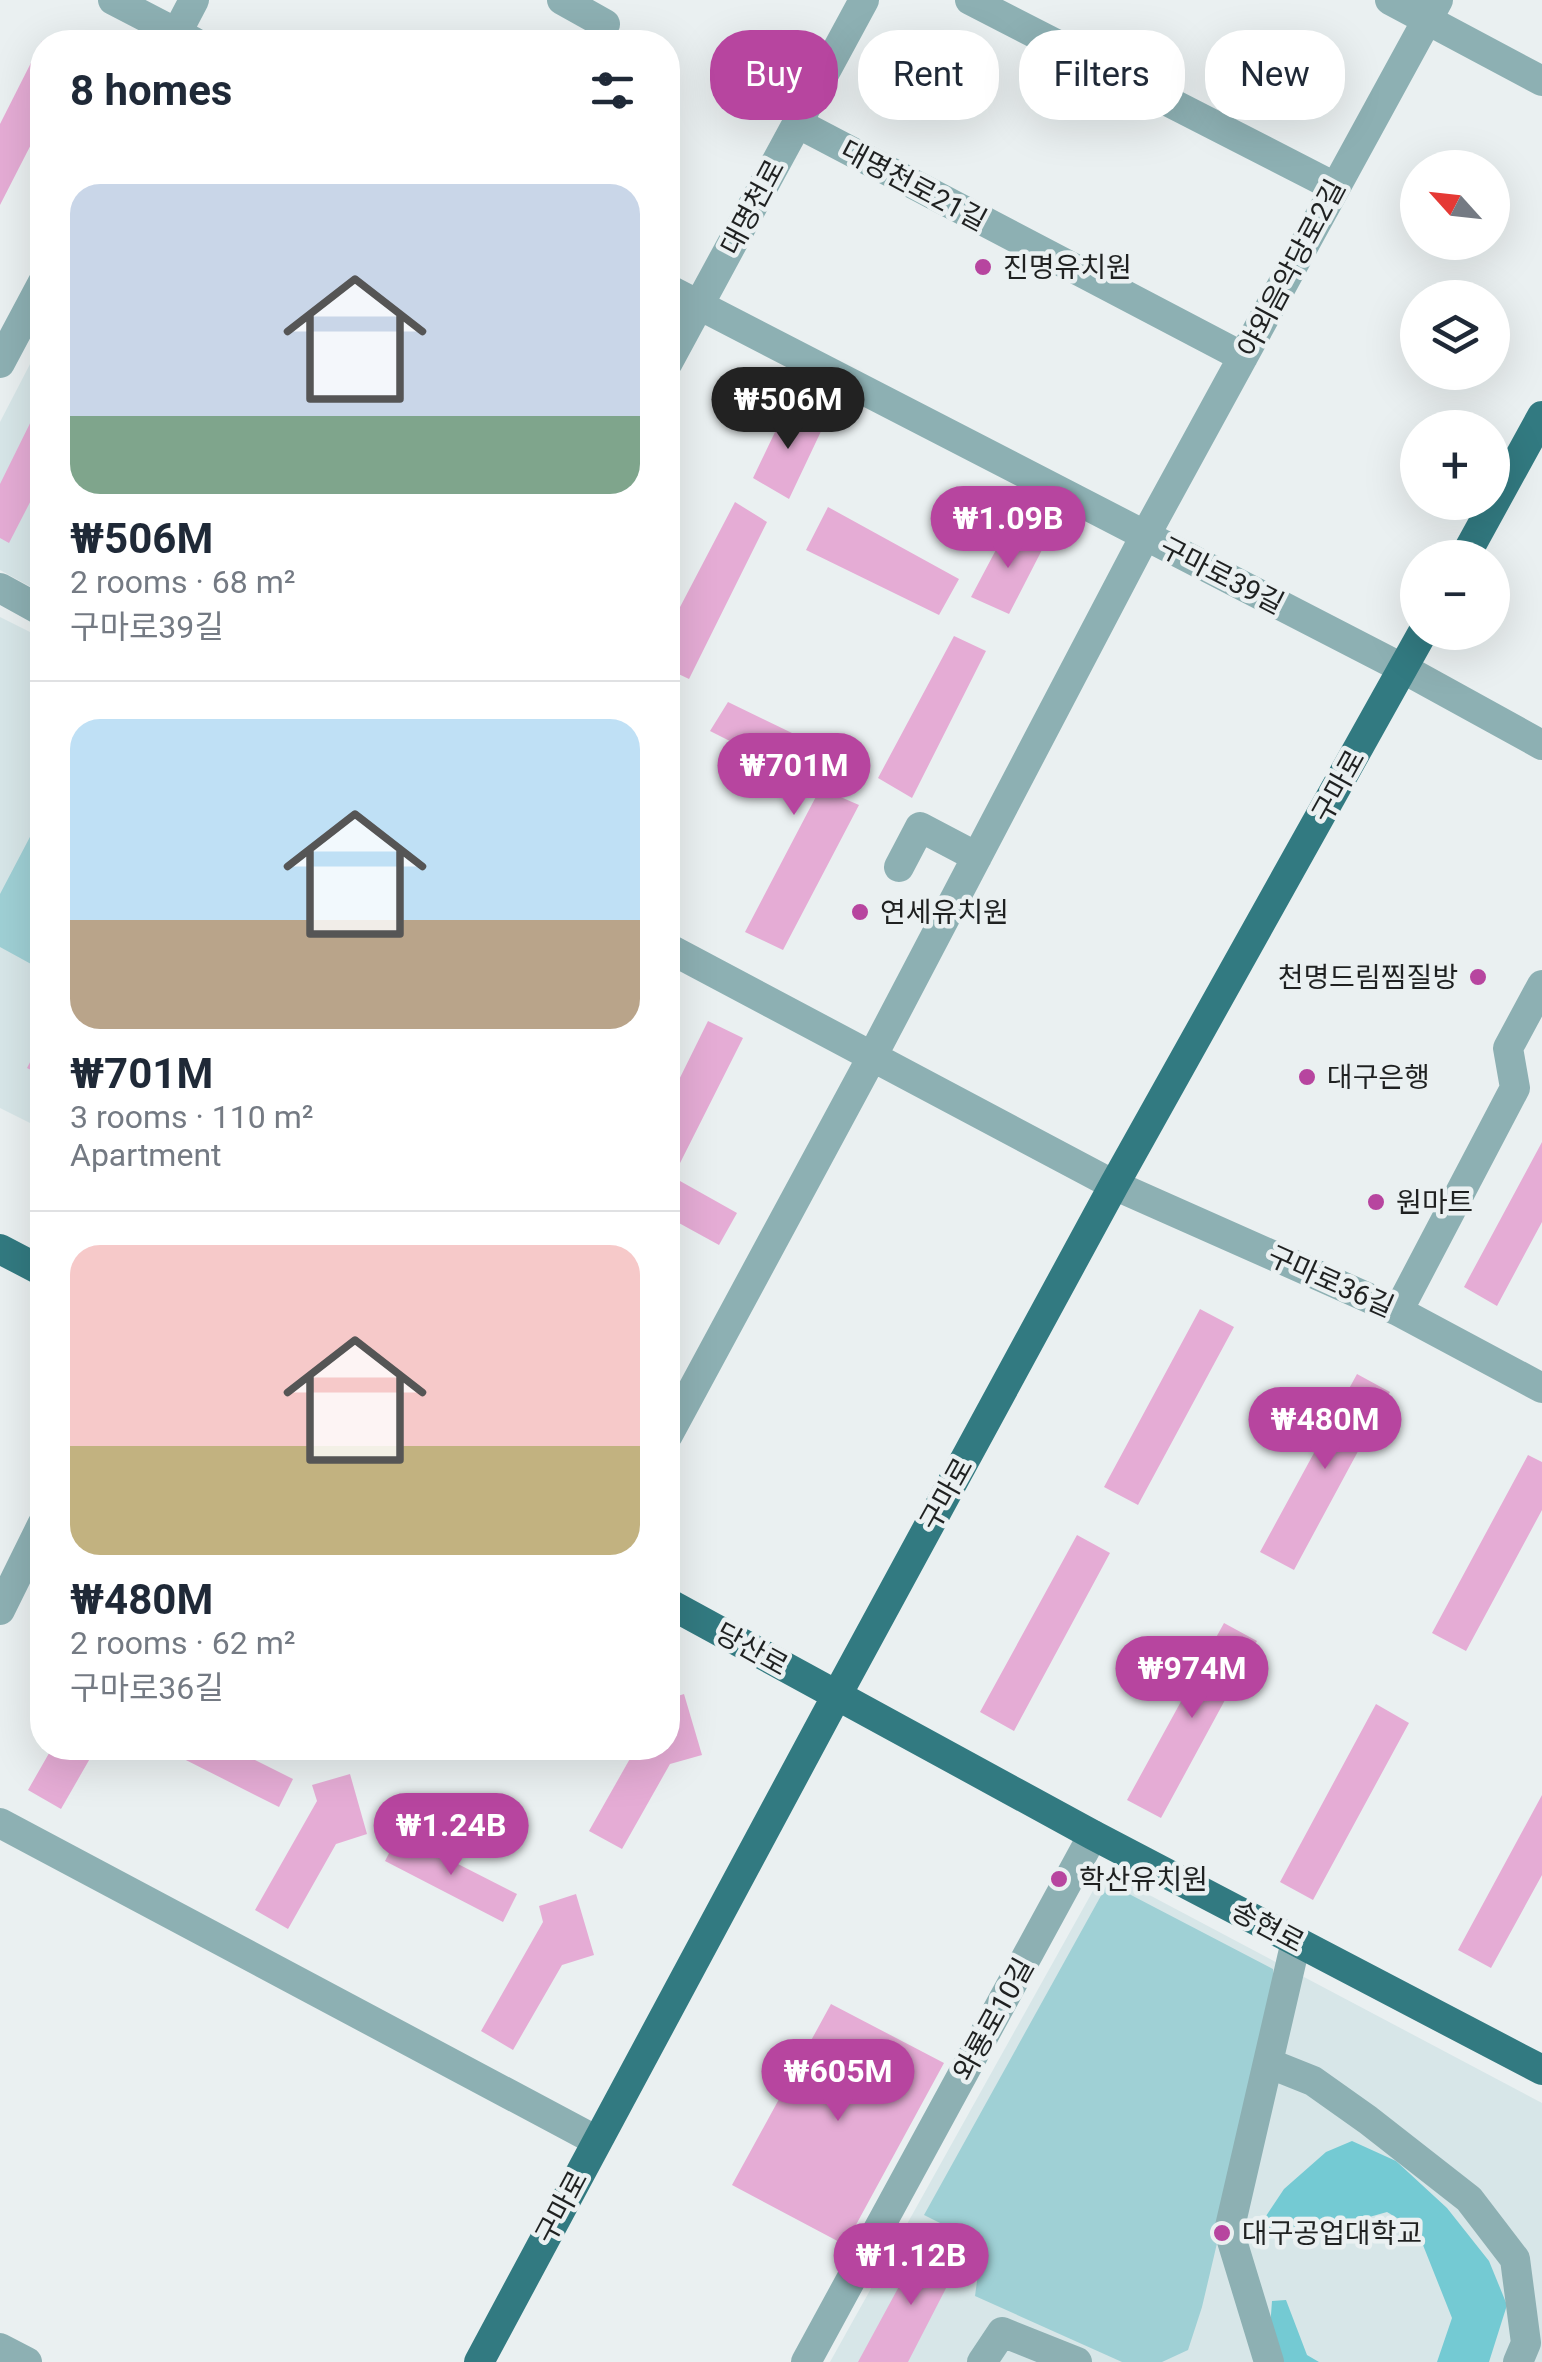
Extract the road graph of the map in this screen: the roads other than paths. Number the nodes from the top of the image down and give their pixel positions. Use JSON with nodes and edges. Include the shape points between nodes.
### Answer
{"nodes":[{"id":1,"x":113,"y":0,"type":"edge"},
{"id":2,"x":194,"y":0,"type":"edge"},
{"id":3,"x":562,"y":0,"type":"edge"},
{"id":4,"x":864,"y":0,"type":"edge"},
{"id":5,"x":970,"y":0,"type":"edge"},
{"id":6,"x":1390,"y":0,"type":"edge"},
{"id":7,"x":1432,"y":10,"type":"edge"},
{"id":8,"x":606,"y":22,"type":"edge"},
{"id":9,"x":164,"y":30,"type":"edge"},
{"id":10,"x":184,"y":30,"type":"edge"},
{"id":11,"x":1542,"y":81,"type":"edge"},
{"id":12,"x":797,"y":124,"type":"junction"},
{"id":13,"x":1335,"y":187,"type":"junction"},
{"id":14,"x":680,"y":295,"type":"edge"},
{"id":15,"x":698,"y":305,"type":"junction"},
{"id":16,"x":30,"y":307,"type":"edge"},
{"id":17,"x":680,"y":339,"type":"edge"},
{"id":18,"x":1244,"y":357,"type":"junction"},
{"id":19,"x":0,"y":363,"type":"edge"},
{"id":20,"x":1542,"y":416,"type":"edge"},
{"id":21,"x":1145,"y":536,"type":"junction"},
{"id":22,"x":1474,"y":540,"type":"edge"},
{"id":23,"x":0,"y":588,"type":"edge"},
{"id":24,"x":30,"y":604,"type":"edge"},
{"id":25,"x":1414,"y":650,"type":"edge"},
{"id":26,"x":1404,"y":668,"type":"junction"},
{"id":27,"x":1542,"y":745,"type":"edge"},
{"id":28,"x":977,"y":858,"type":"junction"},
{"id":29,"x":899,"y":867,"type":"dead end"},
{"id":30,"x":680,"y":954,"type":"edge"},
{"id":31,"x":1542,"y":986,"type":"edge"},
{"id":32,"x":872,"y":1057,"type":"junction"},
{"id":33,"x":1114,"y":1185,"type":"junction"},
{"id":34,"x":0,"y":1248,"type":"edge"},
{"id":35,"x":30,"y":1264,"type":"edge"},
{"id":36,"x":1398,"y":1311,"type":"junction"},
{"id":37,"x":1542,"y":1388,"type":"edge"},
{"id":38,"x":680,"y":1412,"type":"edge"},
{"id":39,"x":30,"y":1549,"type":"edge"},
{"id":40,"x":680,"y":1609,"type":"edge"},
{"id":41,"x":0,"y":1610,"type":"edge"},
{"id":42,"x":837,"y":1695,"type":"junction"},
{"id":43,"x":0,"y":1824,"type":"edge"},
{"id":44,"x":1093,"y":1835,"type":"junction"},
{"id":45,"x":1296,"y":1942,"type":"junction"},
{"id":46,"x":1268,"y":2063,"type":"junction"},
{"id":47,"x":1542,"y":2070,"type":"edge"},
{"id":48,"x":597,"y":2141,"type":"junction"},
{"id":49,"x":0,"y":2348,"type":"edge"},
{"id":50,"x":26,"y":2362,"type":"edge"},
{"id":51,"x":478,"y":2362,"type":"edge"},
{"id":52,"x":806,"y":2362,"type":"edge"},
{"id":53,"x":982,"y":2362,"type":"edge"},
{"id":54,"x":1077,"y":2362,"type":"edge"},
{"id":55,"x":1269,"y":2362,"type":"edge"},
{"id":56,"x":1518,"y":2362,"type":"edge"}],
"edges":[{"from":1,"to":9,"type":"street"},
{"from":2,"to":10,"type":"street"},
{"from":3,"to":8,"type":"street"},
{"from":4,"to":12,"type":"street","name":"대명천로"},
{"from":5,"to":13,"type":"street"},
{"from":6,"to":7,"type":"street"},
{"from":7,"to":11,"type":"street"},
{"from":7,"to":13,"type":"street","name":"야외음악당로2길"},
{"from":12,"to":15,"type":"street","name":"대명천로"},
{"from":12,"to":18,"type":"street","name":"대명천로21길"},
{"from":13,"to":18,"type":"street","name":"야외음악당로2길"},
{"from":14,"to":15,"type":"street","name":"구마로39길"},
{"from":15,"to":17,"type":"street","name":"대명천로"},
{"from":15,"to":21,"type":"street","name":"구마로39길"},
{"from":16,"to":19,"type":"street"},
{"from":18,"to":21,"type":"street","name":"야외음악당로2길"},
{"from":20,"to":22,"type":"main road"},
{"from":21,"to":26,"type":"street","name":"구마로39길"},
{"from":21,"to":28,"type":"street","name":"야외음악당로2길"},
{"from":23,"to":24,"type":"street"},
{"from":25,"to":26,"type":"main road","name":"구마로"},
{"from":26,"to":27,"type":"street","name":"구마로39길"},
{"from":26,"to":33,"type":"main road","name":"구마로"},
{"from":28,"to":29,"type":"street","via":[[920,826]]},
{"from":28,"to":32,"type":"street","name":"야외음악당로2길"},
{"from":30,"to":32,"type":"street","name":"구마로36길"},
{"from":31,"to":36,"type":"street","via":[[1508,1048],[1515,1088]]},
{"from":32,"to":33,"type":"street","name":"구마로36길"},
{"from":32,"to":38,"type":"street","name":"야외음악당로2길"},
{"from":33,"to":36,"type":"street","name":"구마로36길"},
{"from":33,"to":42,"type":"main road","name":"구마로"},
{"from":34,"to":35,"type":"main road"},
{"from":36,"to":37,"type":"street","name":"구마로36길"},
{"from":39,"to":41,"type":"street"},
{"from":40,"to":42,"type":"main road","name":"당산로"},
{"from":42,"to":44,"type":"main road","name":"송현로"},
{"from":42,"to":48,"type":"main road","name":"구마로"},
{"from":43,"to":48,"type":"street"},
{"from":44,"to":45,"type":"main road","name":"송현로"},
{"from":44,"to":52,"type":"street","name":"와룡로10길"},
{"from":45,"to":46,"type":"street"},
{"from":45,"to":47,"type":"main road","name":"송현로"},
{"from":46,"to":55,"type":"street","via":[[1229,2231]]},
{"from":46,"to":56,"type":"street","via":[[1313,2081],[1469,2199],[1516,2259],[1526,2343]]},
{"from":48,"to":51,"type":"main road","name":"구마로"},
{"from":49,"to":50,"type":"street"},
{"from":53,"to":54,"type":"street","via":[[1002,2332]]}]}
